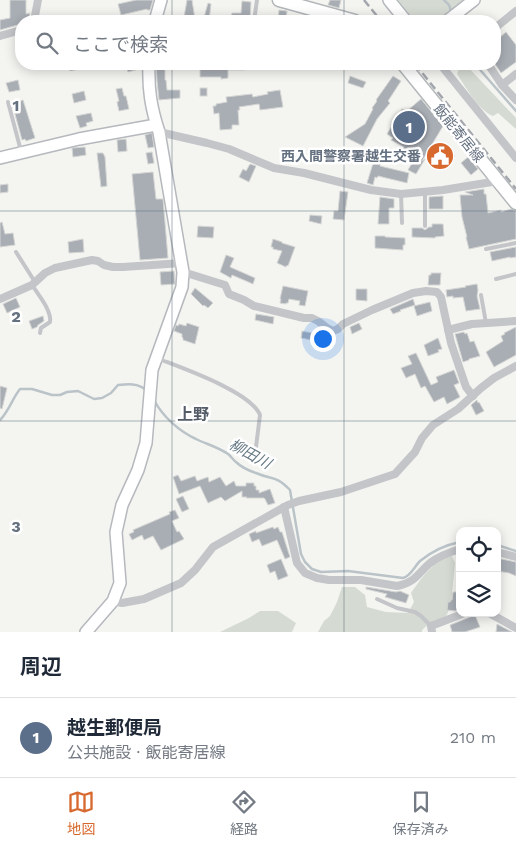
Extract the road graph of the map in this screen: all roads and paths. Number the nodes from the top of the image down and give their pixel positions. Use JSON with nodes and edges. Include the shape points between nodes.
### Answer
{"nodes":[{"id":1,"x":38,"y":0,"type":"edge"},
{"id":2,"x":161,"y":0,"type":"edge"},
{"id":3,"x":257,"y":0,"type":"edge"},
{"id":4,"x":279,"y":0,"type":"edge"},
{"id":5,"x":389,"y":0,"type":"edge"},
{"id":6,"x":474,"y":0,"type":"edge"},
{"id":7,"x":516,"y":11,"type":"edge"},
{"id":8,"x":35,"y":15,"type":"edge"},
{"id":9,"x":157,"y":15,"type":"edge"},
{"id":10,"x":255,"y":15,"type":"edge"},
{"id":11,"x":333,"y":15,"type":"edge"},
{"id":12,"x":401,"y":15,"type":"edge"},
{"id":13,"x":455,"y":15,"type":"edge"},
{"id":14,"x":501,"y":23,"type":"edge"},
{"id":15,"x":15,"y":32,"type":"edge"},
{"id":16,"x":0,"y":36,"type":"edge"},
{"id":17,"x":149,"y":70,"type":"edge"},
{"id":18,"x":408,"y":70,"type":"edge"},
{"id":19,"x":445,"y":70,"type":"edge"},
{"id":20,"x":492,"y":70,"type":"edge"},
{"id":21,"x":516,"y":74,"type":"edge"},
{"id":22,"x":502,"y":85,"type":"junction"},
{"id":23,"x":516,"y":100,"type":"edge"},
{"id":24,"x":8,"y":102,"type":"dead end"},
{"id":25,"x":158,"y":129,"type":"junction"},
{"id":26,"x":22,"y":153,"type":"junction"},
{"id":27,"x":0,"y":158,"type":"edge"},
{"id":28,"x":516,"y":158,"type":"edge"},
{"id":29,"x":498,"y":182,"type":"junction"},
{"id":30,"x":425,"y":192,"type":"junction"},
{"id":31,"x":401,"y":194,"type":"junction"},
{"id":32,"x":516,"y":203,"type":"edge"},
{"id":33,"x":402,"y":223,"type":"dead end"},
{"id":34,"x":425,"y":226,"type":"dead end"},
{"id":35,"x":516,"y":244,"type":"edge"},
{"id":36,"x":486,"y":249,"type":"dead end"},
{"id":37,"x":16,"y":252,"type":"dead end"},
{"id":38,"x":183,"y":267,"type":"junction"},
{"id":39,"x":516,"y":274,"type":"edge"},
{"id":40,"x":496,"y":279,"type":"dead end"},
{"id":41,"x":34,"y":284,"type":"junction"},
{"id":42,"x":481,"y":295,"type":"dead end"},
{"id":43,"x":0,"y":299,"type":"edge"},
{"id":44,"x":516,"y":322,"type":"edge"},
{"id":45,"x":486,"y":323,"type":"junction"},
{"id":46,"x":448,"y":330,"type":"junction"},
{"id":47,"x":40,"y":333,"type":"dead end"},
{"id":48,"x":156,"y":358,"type":"junction"},
{"id":49,"x":516,"y":366,"type":"edge"},
{"id":50,"x":473,"y":396,"type":"junction"},
{"id":51,"x":256,"y":455,"type":"dead end"},
{"id":52,"x":284,"y":507,"type":"junction"},
{"id":53,"x":456,"y":551,"type":"edge"},
{"id":54,"x":501,"y":553,"type":"edge"},
{"id":55,"x":516,"y":557,"type":"edge"},
{"id":56,"x":377,"y":599,"type":"dead end"},
{"id":57,"x":113,"y":602,"type":"junction"},
{"id":58,"x":456,"y":617,"type":"edge"},
{"id":59,"x":496,"y":617,"type":"edge"},
{"id":60,"x":516,"y":628,"type":"edge"},
{"id":61,"x":431,"y":629,"type":"edge"},
{"id":62,"x":86,"y":632,"type":"edge"}],
"edges":[{"from":1,"to":8,"type":"street"},
{"from":2,"to":9,"type":"street"},
{"from":3,"to":10,"type":"lane"},
{"from":4,"to":11,"type":"main road"},
{"from":5,"to":12,"type":"street"},
{"from":6,"to":13,"type":"street"},
{"from":7,"to":14,"type":"street"},
{"from":15,"to":16,"type":"street"},
{"from":17,"to":25,"type":"street","via":[[152,110]]},
{"from":18,"to":29,"type":"main road","name":"飯能寄居線"},
{"from":19,"to":28,"type":"street"},
{"from":20,"to":22,"type":"street"},
{"from":21,"to":22,"type":"street"},
{"from":22,"to":23,"type":"street"},
{"from":24,"to":26,"type":"lane"},
{"from":25,"to":26,"type":"street","via":[[79,139]]},
{"from":25,"to":31,"type":"street","via":[[229,149],[274,168]]},
{"from":25,"to":38,"type":"street"},
{"from":26,"to":27,"type":"street"},
{"from":29,"to":30,"type":"street"},
{"from":29,"to":32,"type":"main road","name":"飯能寄居線"},
{"from":30,"to":31,"type":"street"},
{"from":30,"to":34,"type":"lane"},
{"from":31,"to":33,"type":"lane"},
{"from":35,"to":36,"type":"lane"},
{"from":37,"to":41,"type":"lane"},
{"from":38,"to":41,"type":"street","via":[[113,267],[92,260],[56,268]]},
{"from":38,"to":46,"type":"street","via":[[225,285],[229,294],[254,306],[312,318],[333,331],[413,293],[437,292]]},
{"from":38,"to":48,"type":"street","via":[[182,287]]},
{"from":39,"to":40,"type":"lane"},
{"from":41,"to":43,"type":"street"},
{"from":41,"to":47,"type":"lane","via":[[50,318]]},
{"from":42,"to":45,"type":"lane"},
{"from":44,"to":45,"type":"street"},
{"from":45,"to":46,"type":"street"},
{"from":46,"to":50,"type":"street","via":[[466,387]]},
{"from":48,"to":51,"type":"lane","via":[[227,387],[250,402],[260,415]]},
{"from":48,"to":57,"type":"street","via":[[150,384],[146,443],[122,505],[116,532],[120,583]]},
{"from":49,"to":50,"type":"street","via":[[494,378]]},
{"from":50,"to":52,"type":"street","via":[[426,432],[415,452],[395,474]]},
{"from":52,"to":53,"type":"street","via":[[297,563],[305,573],[317,578],[404,585],[438,558]]},
{"from":52,"to":57,"type":"street","via":[[214,547],[181,583],[144,599]]},
{"from":54,"to":55,"type":"street"},
{"from":56,"to":61,"type":"lane","via":[[415,612]]},
{"from":57,"to":62,"type":"street"},
{"from":58,"to":61,"type":"street"},
{"from":59,"to":60,"type":"street"}]}
